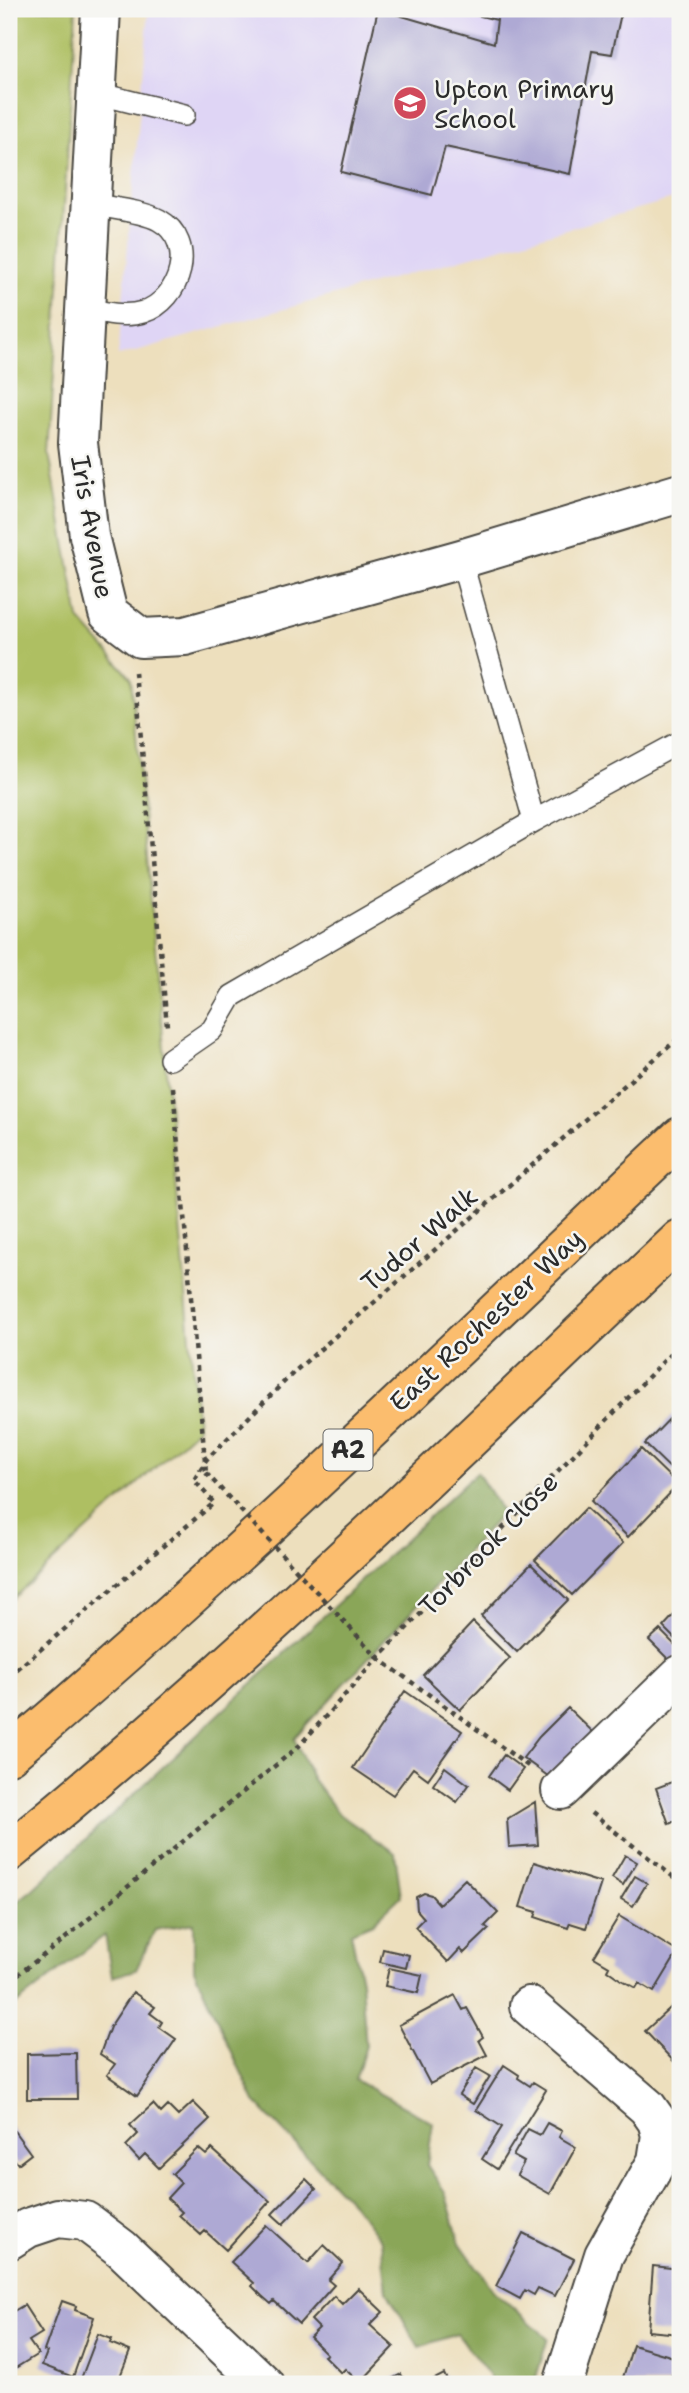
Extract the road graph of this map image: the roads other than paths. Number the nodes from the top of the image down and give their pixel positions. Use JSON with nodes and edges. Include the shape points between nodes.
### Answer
{"nodes":[{"id":1,"x":101,"y":9,"type":"edge"},
{"id":2,"x":96,"y":93,"type":"junction"},
{"id":3,"x":184,"y":116,"type":"dead end"},
{"id":4,"x":91,"y":204,"type":"junction"},
{"id":5,"x":85,"y":309,"type":"junction"},
{"id":6,"x":680,"y":493,"type":"edge"},
{"id":7,"x":461,"y":559,"type":"junction"},
{"id":8,"x":680,"y":742,"type":"edge"},
{"id":9,"x":534,"y":821,"type":"junction"},
{"id":10,"x":170,"y":1059,"type":"dead end"},
{"id":11,"x":680,"y":1137,"type":"edge"},
{"id":12,"x":680,"y":1239,"type":"edge"},
{"id":13,"x":680,"y":1675,"type":"edge"},
{"id":14,"x":9,"y":1755,"type":"edge"},
{"id":15,"x":561,"y":1790,"type":"dead end"},
{"id":16,"x":9,"y":1852,"type":"edge"},
{"id":17,"x":529,"y":2006,"type":"dead end"},
{"id":18,"x":9,"y":2240,"type":"edge"},
{"id":19,"x":264,"y":2384,"type":"edge"},
{"id":20,"x":563,"y":2384,"type":"edge"}],
"edges":[{"from":1,"to":2,"type":"street","name":"Iris Avenue"},
{"from":2,"to":3,"type":"lane"},
{"from":2,"to":4,"type":"street","name":"Iris Avenue"},
{"from":4,"to":5,"type":"street","name":"Iris Avenue"},
{"from":4,"to":5,"type":"lane","via":[[160,220],[176,235],[182,253],[173,288],[146,311],[129,316]]},
{"from":5,"to":7,"type":"street","name":"Iris Avenue","via":[[78,443],[89,536],[108,613],[141,638],[185,636]]},
{"from":6,"to":7,"type":"street","name":"Iris Avenue"},
{"from":7,"to":9,"type":"lane"},
{"from":8,"to":9,"type":"lane"},
{"from":9,"to":10,"type":"lane","via":[[232,996],[212,1030]]},
{"from":11,"to":14,"type":"highway","name":"East Rochester Way","number":"A2","via":[[278,1516]]},
{"from":12,"to":16,"type":"highway","via":[[303,1595],[107,1772]]},
{"from":13,"to":15,"type":"street"},
{"from":17,"to":20,"type":"street","via":[[647,2107],[661,2135],[657,2161],[604,2255]]},
{"from":18,"to":19,"type":"street","via":[[58,2218],[85,2221],[122,2249]]}]}
